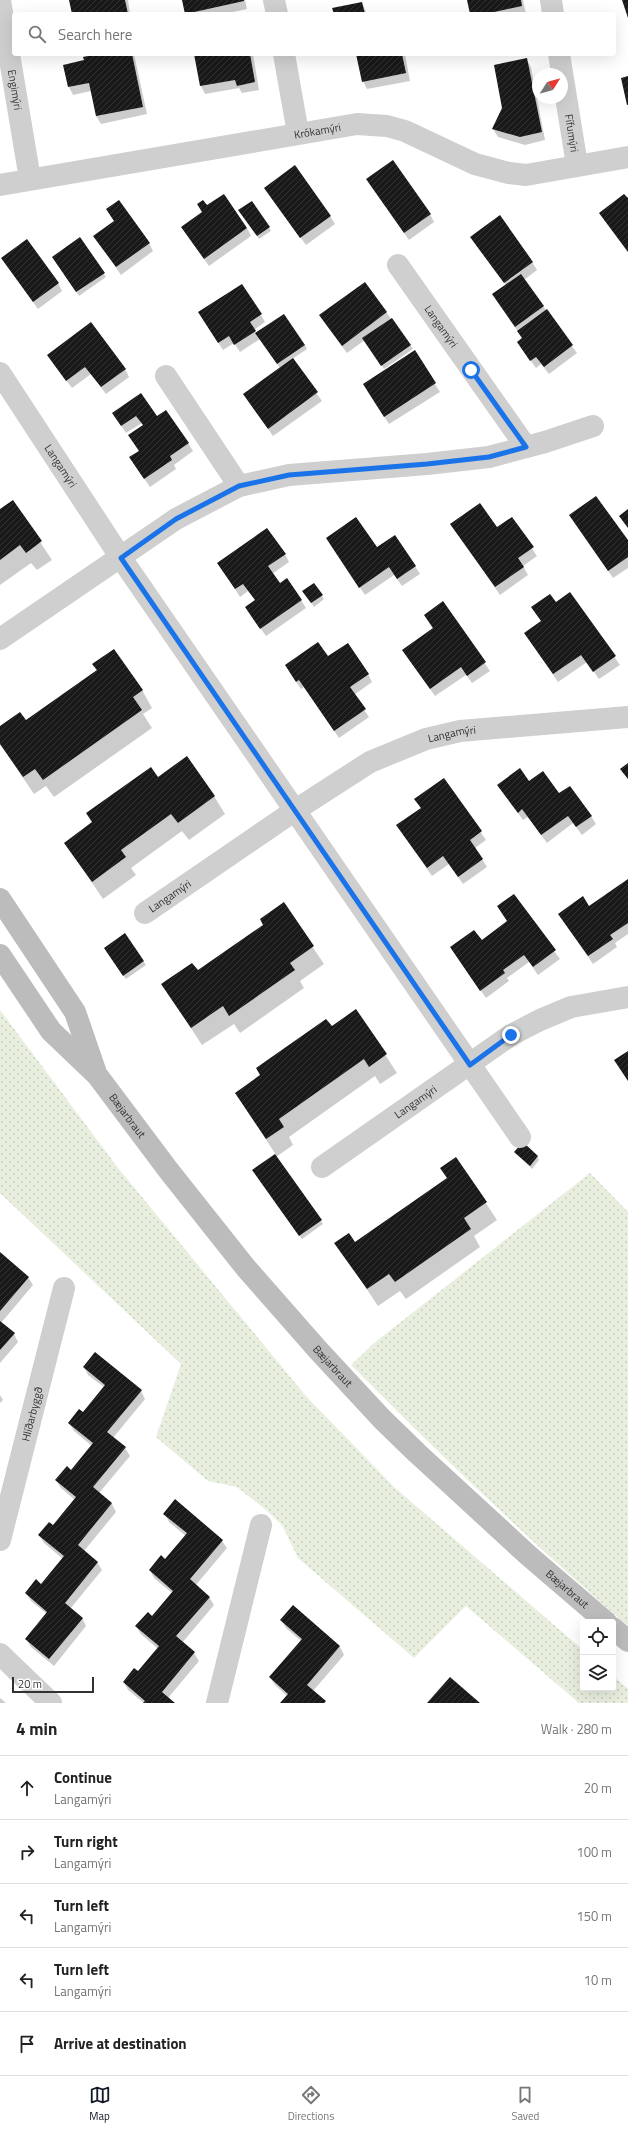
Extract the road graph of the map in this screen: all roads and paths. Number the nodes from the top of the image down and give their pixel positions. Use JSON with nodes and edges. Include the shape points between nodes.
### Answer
{"nodes":[{"id":1,"x":0,"y":0,"type":"edge"},
{"id":2,"x":274,"y":0,"type":"edge"},
{"id":3,"x":551,"y":0,"type":"edge"},
{"id":4,"x":277,"y":12,"type":"edge"},
{"id":5,"x":553,"y":12,"type":"edge"},
{"id":6,"x":284,"y":56,"type":"edge"},
{"id":7,"x":559,"y":56,"type":"edge"},
{"id":8,"x":298,"y":133,"type":"junction"},
{"id":9,"x":628,"y":157,"type":"edge"},
{"id":10,"x":577,"y":165,"type":"junction"},
{"id":11,"x":30,"y":179,"type":"junction"},
{"id":12,"x":0,"y":185,"type":"edge"},
{"id":13,"x":398,"y":265,"type":"dead end"},
{"id":14,"x":0,"y":373,"type":"edge"},
{"id":15,"x":166,"y":376,"type":"dead end"},
{"id":16,"x":593,"y":426,"type":"dead end"},
{"id":17,"x":526,"y":447,"type":"junction"},
{"id":18,"x":239,"y":486,"type":"junction"},
{"id":19,"x":121,"y":558,"type":"junction"},
{"id":20,"x":0,"y":640,"type":"edge"},
{"id":21,"x":628,"y":717,"type":"edge"},
{"id":22,"x":294,"y":811,"type":"junction"},
{"id":23,"x":0,"y":899,"type":"edge"},
{"id":24,"x":145,"y":913,"type":"dead end"},
{"id":25,"x":0,"y":955,"type":"edge"},
{"id":26,"x":628,"y":997,"type":"edge"},
{"id":27,"x":470,"y":1065,"type":"junction"},
{"id":28,"x":97,"y":1075,"type":"junction"},
{"id":29,"x":520,"y":1137,"type":"dead end"},
{"id":30,"x":322,"y":1167,"type":"dead end"},
{"id":31,"x":64,"y":1288,"type":"dead end"},
{"id":32,"x":261,"y":1525,"type":"dead end"},
{"id":33,"x":0,"y":1540,"type":"edge"},
{"id":34,"x":602,"y":1619,"type":"edge"},
{"id":35,"x":616,"y":1631,"type":"edge"},
{"id":36,"x":628,"y":1641,"type":"edge"},
{"id":37,"x":0,"y":1654,"type":"edge"},
{"id":38,"x":51,"y":1703,"type":"edge"},
{"id":39,"x":217,"y":1703,"type":"edge"}],
"edges":[{"from":1,"to":11,"type":"street","name":"Engimýri"},
{"from":2,"to":4,"type":"street"},
{"from":3,"to":5,"type":"street"},
{"from":6,"to":8,"type":"street"},
{"from":7,"to":10,"type":"street","name":"Fífumýri"},
{"from":8,"to":10,"type":"street","name":"Krókamýri","via":[[371,124],[405,131],[475,164],[509,173],[526,175]]},
{"from":8,"to":11,"type":"street","name":"Krókamýri"},
{"from":9,"to":10,"type":"street","name":"Krókamýri"},
{"from":11,"to":12,"type":"street","name":"Krókamýri"},
{"from":13,"to":17,"type":"street","name":"Langamýri"},
{"from":14,"to":19,"type":"street","name":"Langamýri"},
{"from":15,"to":18,"type":"street"},
{"from":16,"to":17,"type":"street"},
{"from":17,"to":18,"type":"street","via":[[489,457],[289,475]]},
{"from":18,"to":19,"type":"street","via":[[176,519]]},
{"from":19,"to":20,"type":"street"},
{"from":19,"to":22,"type":"street","name":"Langamýri"},
{"from":21,"to":22,"type":"street","name":"Langamýri","via":[[467,731],[426,739],[370,762]]},
{"from":22,"to":24,"type":"street","name":"Langamýri"},
{"from":22,"to":27,"type":"street","name":"Langamýri"},
{"from":23,"to":28,"type":"street","name":"Bæjarbraut","via":[[75,1012]]},
{"from":25,"to":28,"type":"street","name":"Bæjarbraut","via":[[51,1031]]},
{"from":26,"to":27,"type":"street","name":"Langamýri","via":[[571,1007],[540,1020],[511,1035]]},
{"from":27,"to":29,"type":"street","name":"Langamýri"},
{"from":27,"to":30,"type":"street","name":"Langamýri"},
{"from":28,"to":34,"type":"street","name":"Bæjarbraut","via":[[168,1171],[246,1268],[372,1408],[529,1556]]},
{"from":31,"to":33,"type":"street","name":"Hlíðarbyggð"},
{"from":32,"to":39,"type":"street"},
{"from":35,"to":36,"type":"street"},
{"from":37,"to":38,"type":"street"}]}
